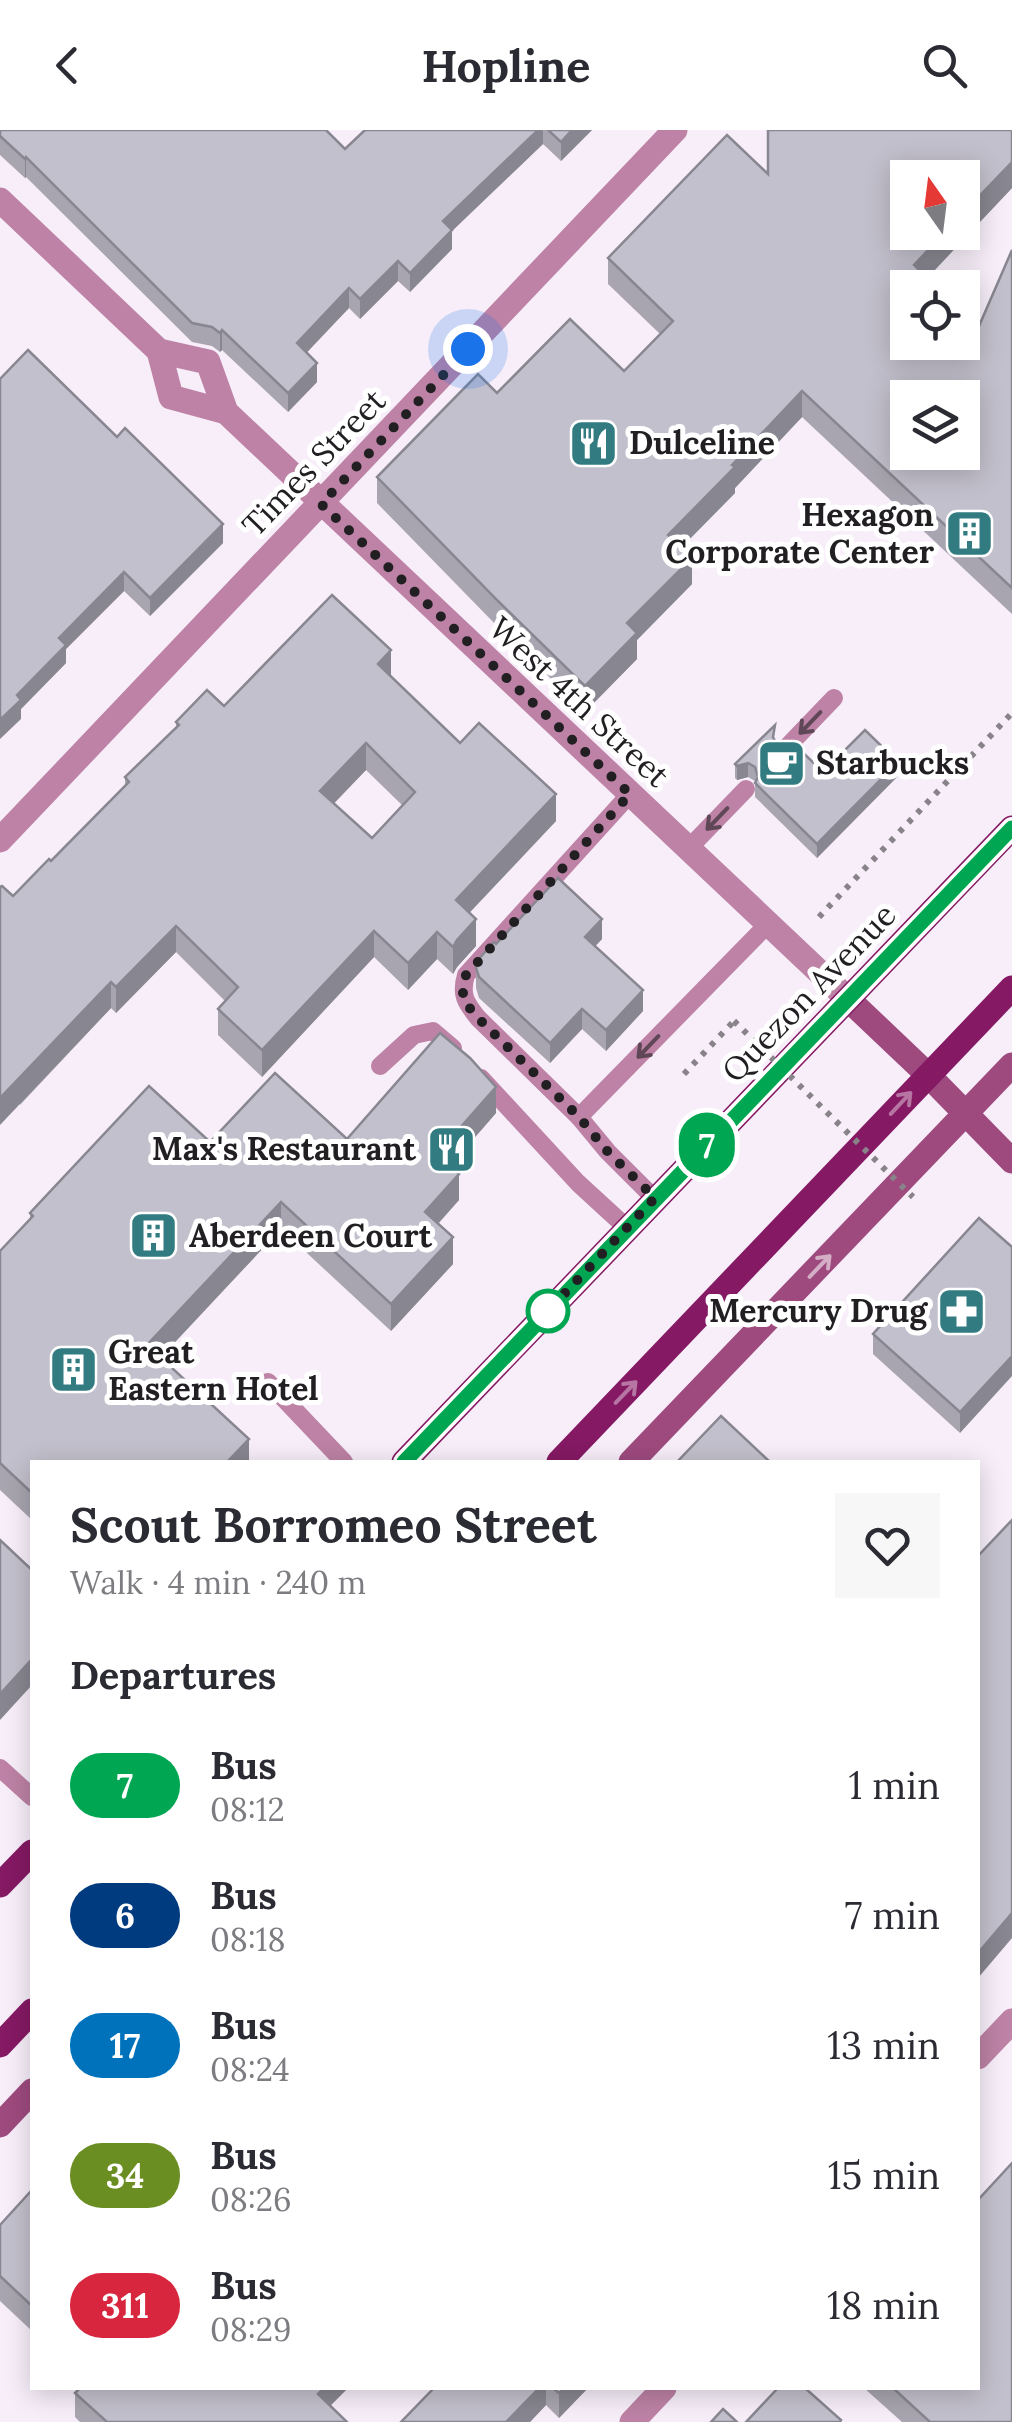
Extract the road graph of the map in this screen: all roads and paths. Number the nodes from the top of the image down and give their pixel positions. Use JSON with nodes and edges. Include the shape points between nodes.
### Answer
{"nodes":[{"id":1,"x":674,"y":130,"type":"edge"},
{"id":2,"x":0,"y":200,"type":"edge"},
{"id":3,"x":159,"y":351,"type":"junction"},
{"id":4,"x":226,"y":412,"type":"junction"},
{"id":5,"x":321,"y":504,"type":"junction"},
{"id":6,"x":834,"y":698,"type":"dead end"},
{"id":7,"x":1012,"y":712,"type":"edge"},
{"id":8,"x":785,"y":749,"type":"edge"},
{"id":9,"x":746,"y":788,"type":"dead end"},
{"id":10,"x":630,"y":794,"type":"junction"},
{"id":11,"x":1012,"y":828,"type":"edge"},
{"id":12,"x":0,"y":840,"type":"edge"},
{"id":13,"x":688,"y":849,"type":"junction"},
{"id":14,"x":819,"y":917,"type":"dead end"},
{"id":15,"x":768,"y":924,"type":"junction"},
{"id":16,"x":1012,"y":988,"type":"edge"},
{"id":17,"x":850,"y":1000,"type":"junction"},
{"id":18,"x":1012,"y":1065,"type":"edge"},
{"id":19,"x":380,"y":1066,"type":"dead end"},
{"id":20,"x":684,"y":1074,"type":"dead end"},
{"id":21,"x":928,"y":1075,"type":"junction"},
{"id":22,"x":965,"y":1115,"type":"junction"},
{"id":23,"x":579,"y":1117,"type":"junction"},
{"id":24,"x":1012,"y":1161,"type":"edge"},
{"id":25,"x":913,"y":1197,"type":"dead end"},
{"id":26,"x":655,"y":1198,"type":"junction"},
{"id":27,"x":627,"y":1228,"type":"junction"},
{"id":28,"x":268,"y":1382,"type":"dead end"},
{"id":29,"x":342,"y":1460,"type":"edge"},
{"id":30,"x":406,"y":1460,"type":"edge"},
{"id":31,"x":561,"y":1460,"type":"edge"},
{"id":32,"x":633,"y":1460,"type":"edge"},
{"id":33,"x":0,"y":1768,"type":"edge"},
{"id":34,"x":30,"y":1795,"type":"edge"},
{"id":35,"x":30,"y":1854,"type":"edge"},
{"id":36,"x":0,"y":1885,"type":"edge"},
{"id":37,"x":30,"y":2013,"type":"edge"},
{"id":38,"x":1011,"y":2022,"type":"edge"},
{"id":39,"x":0,"y":2045,"type":"edge"},
{"id":40,"x":980,"y":2055,"type":"edge"},
{"id":41,"x":30,"y":2093,"type":"edge"},
{"id":42,"x":0,"y":2125,"type":"edge"},
{"id":43,"x":662,"y":2390,"type":"edge"},
{"id":44,"x":632,"y":2422,"type":"edge"}],
"edges":[{"from":1,"to":5,"type":"street","name":"Times Street"},
{"from":2,"to":3,"type":"street"},
{"from":3,"to":4,"type":"street","name":"West 4th Street","via":[[208,362]]},
{"from":3,"to":4,"type":"street","name":"West 4th Street","via":[[170,397]]},
{"from":4,"to":5,"type":"street","name":"West 4th Street"},
{"from":5,"to":10,"type":"street","name":"West 4th Street"},
{"from":5,"to":12,"type":"street","name":"Times Street"},
{"from":6,"to":8,"type":"lane","one_way":true},
{"from":7,"to":14,"type":"path"},
{"from":9,"to":13,"type":"lane","one_way":true},
{"from":10,"to":13,"type":"street","name":"West 4th Street"},
{"from":10,"to":23,"type":"lane","via":[[466,975],[463,988],[463,1000],[478,1018]]},
{"from":11,"to":17,"type":"main road","name":"Quezon Avenue"},
{"from":13,"to":15,"type":"street","name":"West 4th Street"},
{"from":15,"to":17,"type":"street","name":"West 4th Street"},
{"from":15,"to":23,"type":"lane","one_way":true},
{"from":16,"to":21,"type":"main road"},
{"from":17,"to":21,"type":"street","name":"West 4th Street"},
{"from":17,"to":26,"type":"main road","name":"Quezon Avenue"},
{"from":18,"to":22,"type":"street"},
{"from":19,"to":27,"type":"lane","via":[[414,1035],[433,1030]]},
{"from":20,"to":25,"type":"path","bridge":true,"via":[[734,1021]]},
{"from":21,"to":22,"type":"street","name":"West 4th Street"},
{"from":31,"to":21,"type":"main road","one_way":true},
{"from":22,"to":24,"type":"street","name":"West 4th Street"},
{"from":32,"to":22,"type":"street","one_way":true},
{"from":23,"to":26,"type":"lane"},
{"from":26,"to":27,"type":"main road","name":"Quezon Avenue"},
{"from":27,"to":30,"type":"main road","name":"Quezon Avenue"},
{"from":28,"to":29,"type":"lane"},
{"from":33,"to":34,"type":"lane"},
{"from":35,"to":36,"type":"main road"},
{"from":37,"to":39,"type":"main road"},
{"from":38,"to":40,"type":"street"},
{"from":41,"to":42,"type":"street"},
{"from":43,"to":44,"type":"street"}]}
